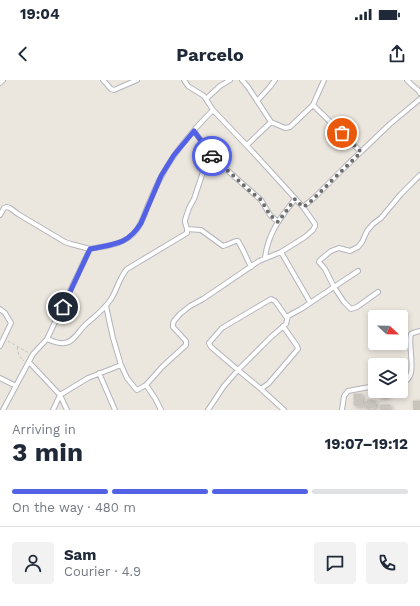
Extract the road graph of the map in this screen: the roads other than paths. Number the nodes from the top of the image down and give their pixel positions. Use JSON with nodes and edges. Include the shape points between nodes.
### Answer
{"nodes":[{"id":1,"x":3,"y":80,"type":"edge"},
{"id":2,"x":103,"y":80,"type":"edge"},
{"id":3,"x":136,"y":80,"type":"edge"},
{"id":4,"x":184,"y":80,"type":"edge"},
{"id":5,"x":222,"y":80,"type":"edge"},
{"id":6,"x":230,"y":80,"type":"edge"},
{"id":7,"x":242,"y":80,"type":"edge"},
{"id":8,"x":275,"y":80,"type":"edge"},
{"id":9,"x":324,"y":80,"type":"edge"},
{"id":10,"x":407,"y":80,"type":"edge"},
{"id":11,"x":0,"y":83,"type":"edge"},
{"id":12,"x":220,"y":86,"type":"junction"},
{"id":13,"x":420,"y":91,"type":"edge"},
{"id":14,"x":206,"y":99,"type":"junction"},
{"id":15,"x":420,"y":99,"type":"edge"},
{"id":16,"x":257,"y":100,"type":"junction"},
{"id":17,"x":313,"y":105,"type":"junction"},
{"id":18,"x":213,"y":110,"type":"junction"},
{"id":19,"x":271,"y":122,"type":"junction"},
{"id":20,"x":194,"y":131,"type":"junction"},
{"id":21,"x":247,"y":145,"type":"junction"},
{"id":22,"x":361,"y":152,"type":"junction"},
{"id":23,"x":212,"y":155,"type":"junction"},
{"id":24,"x":420,"y":175,"type":"edge"},
{"id":25,"x":295,"y":199,"type":"junction"},
{"id":26,"x":303,"y":207,"type":"junction"},
{"id":27,"x":0,"y":216,"type":"edge"},
{"id":28,"x":278,"y":222,"type":"junction"},
{"id":29,"x":188,"y":229,"type":"junction"},
{"id":30,"x":90,"y":249,"type":"junction"},
{"id":31,"x":281,"y":252,"type":"junction"},
{"id":32,"x":266,"y":258,"type":"junction"},
{"id":33,"x":251,"y":267,"type":"junction"},
{"id":34,"x":358,"y":271,"type":"dead end"},
{"id":35,"x":334,"y":287,"type":"junction"},
{"id":36,"x":378,"y":292,"type":"dead end"},
{"id":37,"x":310,"y":302,"type":"junction"},
{"id":38,"x":106,"y":306,"type":"junction"},
{"id":39,"x":0,"y":309,"type":"edge"},
{"id":40,"x":287,"y":318,"type":"junction"},
{"id":41,"x":283,"y":326,"type":"junction"},
{"id":42,"x":420,"y":331,"type":"edge"},
{"id":43,"x":47,"y":339,"type":"junction"},
{"id":44,"x":0,"y":346,"type":"edge"},
{"id":45,"x":29,"y":362,"type":"junction"},
{"id":46,"x":121,"y":365,"type":"junction"},
{"id":47,"x":238,"y":370,"type":"junction"},
{"id":48,"x":99,"y":374,"type":"junction"},
{"id":49,"x":0,"y":378,"type":"edge"},
{"id":50,"x":408,"y":380,"type":"edge"},
{"id":51,"x":146,"y":385,"type":"junction"},
{"id":52,"x":16,"y":386,"type":"junction"},
{"id":53,"x":368,"y":387,"type":"edge"},
{"id":54,"x":261,"y":389,"type":"junction"},
{"id":55,"x":60,"y":395,"type":"junction"},
{"id":56,"x":3,"y":410,"type":"edge"},
{"id":57,"x":53,"y":410,"type":"edge"},
{"id":58,"x":68,"y":410,"type":"edge"},
{"id":59,"x":115,"y":410,"type":"edge"},
{"id":60,"x":161,"y":410,"type":"edge"},
{"id":61,"x":208,"y":410,"type":"edge"},
{"id":62,"x":284,"y":410,"type":"edge"},
{"id":63,"x":342,"y":410,"type":"edge"}],
"edges":[{"from":1,"to":11,"type":"street"},
{"from":2,"to":3,"type":"street","via":[[114,90]]},
{"from":4,"to":14,"type":"street"},
{"from":5,"to":12,"type":"street"},
{"from":6,"to":12,"type":"street"},
{"from":7,"to":16,"type":"street"},
{"from":8,"to":16,"type":"street"},
{"from":9,"to":17,"type":"street"},
{"from":10,"to":13,"type":"street"},
{"from":12,"to":14,"type":"street"},
{"from":14,"to":18,"type":"street"},
{"from":15,"to":22,"type":"street"},
{"from":16,"to":19,"type":"street"},
{"from":17,"to":19,"type":"street","via":[[288,128]]},
{"from":17,"to":22,"type":"street"},
{"from":18,"to":20,"type":"street"},
{"from":18,"to":21,"type":"street"},
{"from":19,"to":21,"type":"street"},
{"from":20,"to":23,"type":"street"},
{"from":20,"to":30,"type":"street","via":[[161,176],[141,223],[133,234],[116,244]]},
{"from":21,"to":25,"type":"street"},
{"from":22,"to":26,"type":"street"},
{"from":23,"to":28,"type":"street","via":[[261,200],[270,215]]},
{"from":23,"to":29,"type":"street","via":[[188,208],[185,222]]},
{"from":24,"to":35,"type":"street","via":[[373,224],[358,247],[350,251],[339,248],[320,260],[319,263]]},
{"from":25,"to":26,"type":"street"},
{"from":25,"to":28,"type":"street"},
{"from":26,"to":31,"type":"street","via":[[315,224],[314,228],[312,232]]},
{"from":27,"to":30,"type":"street","via":[[4,208],[10,208],[53,236]]},
{"from":28,"to":32,"type":"street","via":[[270,237]]},
{"from":29,"to":33,"type":"street","via":[[201,230],[225,246],[238,241]]},
{"from":29,"to":38,"type":"street","via":[[183,237],[127,269]]},
{"from":30,"to":43,"type":"street"},
{"from":31,"to":32,"type":"street"},
{"from":31,"to":37,"type":"street"},
{"from":32,"to":33,"type":"street"},
{"from":33,"to":51,"type":"street","via":[[180,314],[173,327],[186,341],[186,345]]},
{"from":34,"to":35,"type":"street"},
{"from":35,"to":36,"type":"street","via":[[351,309]]},
{"from":35,"to":37,"type":"street"},
{"from":37,"to":40,"type":"street"},
{"from":38,"to":43,"type":"street","via":[[69,342],[59,343]]},
{"from":38,"to":46,"type":"street"},
{"from":39,"to":44,"type":"street","via":[[11,324]]},
{"from":40,"to":41,"type":"street"},
{"from":40,"to":47,"type":"street","via":[[271,299],[218,332],[210,343],[211,348]]},
{"from":41,"to":47,"type":"street"},
{"from":41,"to":54,"type":"street","via":[[298,349],[274,378]]},
{"from":42,"to":50,"type":"street","via":[[411,334],[412,372]]},
{"from":43,"to":45,"type":"street"},
{"from":45,"to":52,"type":"street"},
{"from":45,"to":55,"type":"street"},
{"from":46,"to":48,"type":"street"},
{"from":46,"to":51,"type":"street","via":[[136,390]]},
{"from":47,"to":54,"type":"street"},
{"from":47,"to":61,"type":"street"},
{"from":48,"to":55,"type":"street"},
{"from":48,"to":59,"type":"street"},
{"from":49,"to":52,"type":"street"},
{"from":51,"to":60,"type":"street"},
{"from":52,"to":56,"type":"street"},
{"from":53,"to":63,"type":"street","via":[[348,391],[344,396]]},
{"from":54,"to":62,"type":"street"},
{"from":55,"to":57,"type":"street"},
{"from":55,"to":58,"type":"street"}]}
